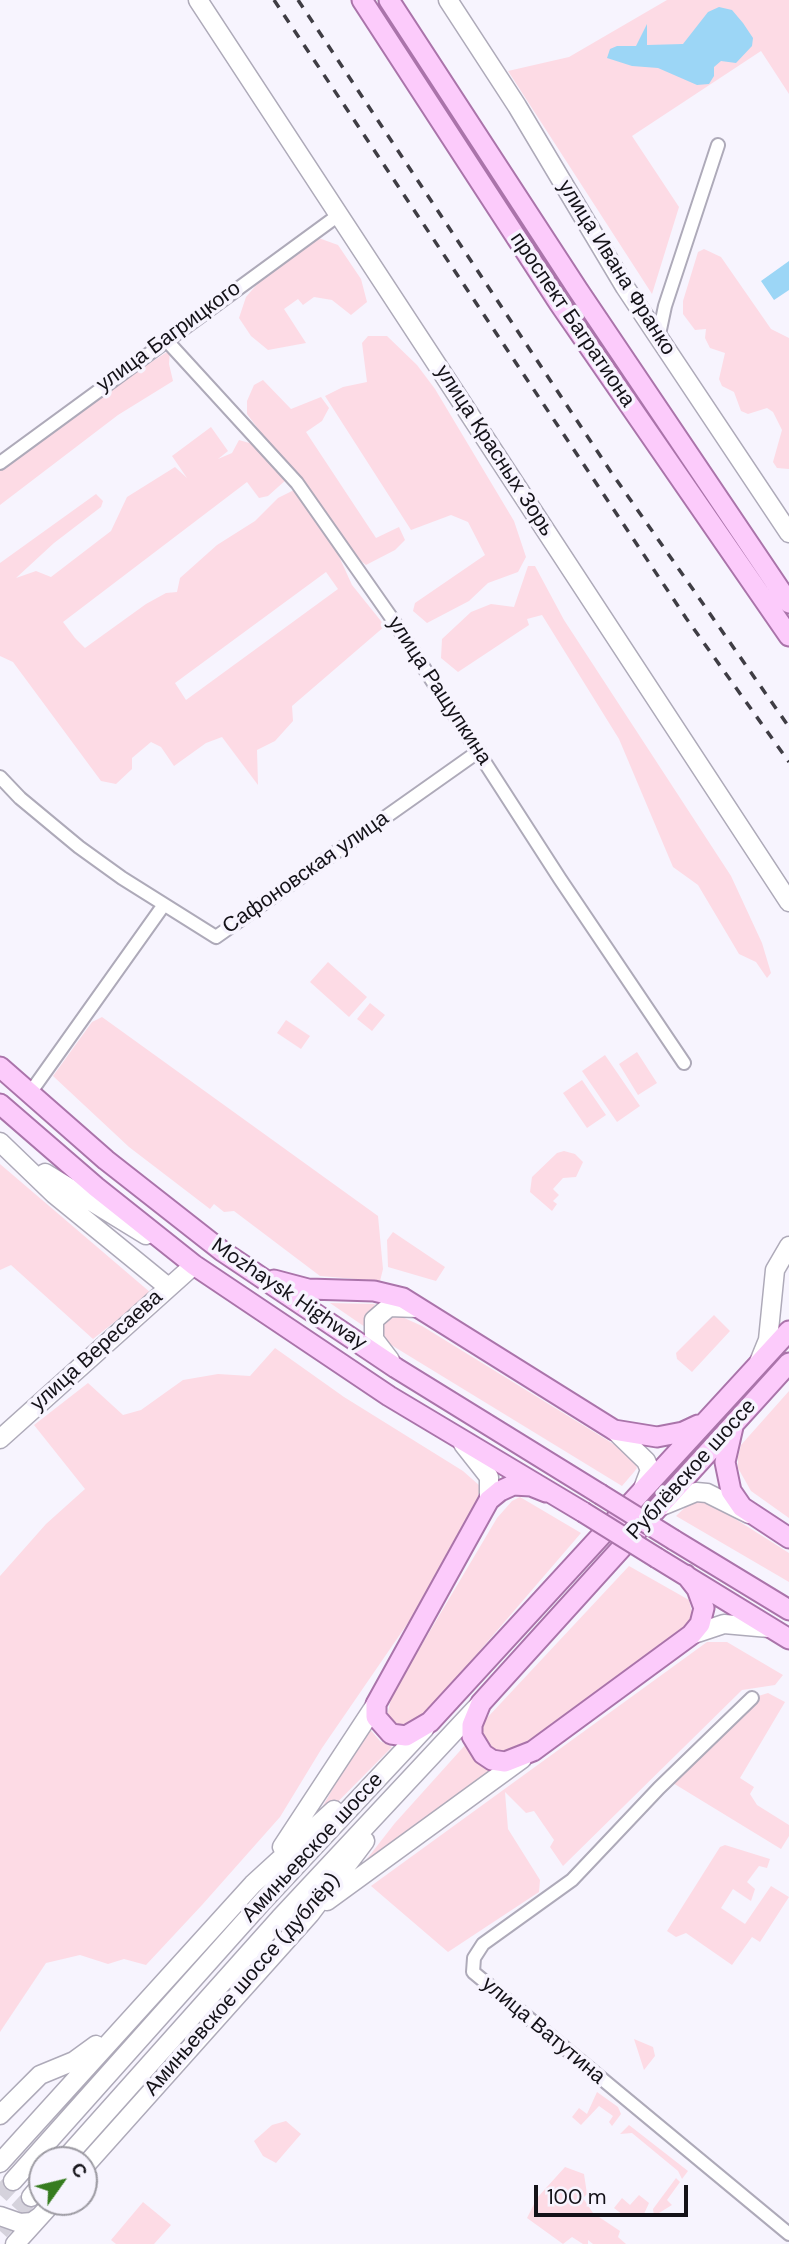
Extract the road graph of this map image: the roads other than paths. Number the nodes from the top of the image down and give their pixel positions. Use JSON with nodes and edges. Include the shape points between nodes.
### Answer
{"nodes":[{"id":1,"x":198,"y":0,"type":"edge"},
{"id":2,"x":362,"y":0,"type":"edge"},
{"id":3,"x":389,"y":0,"type":"edge"},
{"id":4,"x":448,"y":0,"type":"edge"},
{"id":5,"x":718,"y":145,"type":"dead end"},
{"id":6,"x":340,"y":214,"type":"junction"},
{"id":7,"x":658,"y":339,"type":"junction"},
{"id":8,"x":167,"y":341,"type":"junction"},
{"id":9,"x":0,"y":463,"type":"edge"},
{"id":10,"x":789,"y":533,"type":"edge"},
{"id":11,"x":789,"y":603,"type":"edge"},
{"id":12,"x":789,"y":636,"type":"edge"},
{"id":13,"x":479,"y":751,"type":"junction"},
{"id":14,"x":0,"y":777,"type":"edge"},
{"id":15,"x":789,"y":902,"type":"edge"},
{"id":16,"x":163,"y":906,"type":"junction"},
{"id":17,"x":684,"y":1063,"type":"dead end"},
{"id":18,"x":0,"y":1067,"type":"edge"},
{"id":19,"x":30,"y":1093,"type":"junction"},
{"id":20,"x":0,"y":1104,"type":"edge"},
{"id":21,"x":1,"y":1143,"type":"edge"},
{"id":22,"x":789,"y":1246,"type":"edge"},
{"id":23,"x":176,"y":1251,"type":"junction"},
{"id":24,"x":194,"y":1265,"type":"junction"},
{"id":25,"x":249,"y":1270,"type":"junction"},
{"id":26,"x":168,"y":1287,"type":"junction"},
{"id":27,"x":419,"y":1308,"type":"junction"},
{"id":28,"x":789,"y":1331,"type":"edge"},
{"id":29,"x":789,"y":1363,"type":"edge"},
{"id":30,"x":757,"y":1365,"type":"junction"},
{"id":31,"x":396,"y":1368,"type":"junction"},
{"id":32,"x":782,"y":1376,"type":"edge"},
{"id":33,"x":710,"y":1416,"type":"junction"},
{"id":34,"x":734,"y":1423,"type":"junction"},
{"id":35,"x":614,"y":1430,"type":"junction"},
{"id":36,"x":456,"y":1436,"type":"junction"},
{"id":37,"x":0,"y":1439,"type":"edge"},
{"id":38,"x":546,"y":1492,"type":"junction"},
{"id":39,"x":641,"y":1494,"type":"junction"},
{"id":40,"x":489,"y":1500,"type":"junction"},
{"id":41,"x":659,"y":1508,"type":"junction"},
{"id":42,"x":756,"y":1517,"type":"junction"},
{"id":43,"x":617,"y":1520,"type":"joint"},
{"id":44,"x":789,"y":1538,"type":"edge"},
{"id":45,"x":686,"y":1575,"type":"junction"},
{"id":46,"x":596,"y":1578,"type":"joint"},
{"id":47,"x":789,"y":1610,"type":"edge"},
{"id":48,"x":782,"y":1634,"type":"edge"},
{"id":49,"x":691,"y":1635,"type":"junction"},
{"id":50,"x":752,"y":1698,"type":"dead end"},
{"id":51,"x":481,"y":1703,"type":"junction"},
{"id":52,"x":376,"y":1704,"type":"junction"},
{"id":53,"x":430,"y":1723,"type":"junction"},
{"id":54,"x":409,"y":1746,"type":"junction"},
{"id":55,"x":533,"y":1751,"type":"junction"},
{"id":56,"x":423,"y":1765,"type":"junction"},
{"id":57,"x":253,"y":1884,"type":"junction"},
{"id":58,"x":310,"y":1914,"type":"junction"},
{"id":59,"x":129,"y":2020,"type":"junction"},
{"id":60,"x":0,"y":2115,"type":"edge"},
{"id":61,"x":76,"y":2146,"type":"edge"},
{"id":62,"x":98,"y":2151,"type":"edge"},
{"id":63,"x":0,"y":2163,"type":"tunnel mouth"},
{"id":64,"x":13,"y":2180,"type":"tunnel mouth"},
{"id":65,"x":0,"y":2216,"type":"edge"},
{"id":66,"x":39,"y":2216,"type":"edge"},
{"id":67,"x":41,"y":2216,"type":"edge"},
{"id":68,"x":789,"y":2234,"type":"edge"},
{"id":69,"x":15,"y":2244,"type":"edge"}],
"edges":[{"from":1,"to":6,"type":"main road","name":"улица Красных Зорь"},
{"from":2,"to":12,"type":"main road","name":"проспект Багратиона","via":[[559,303]]},
{"from":3,"to":11,"type":"main road","name":"проспект Багратиона"},
{"from":4,"to":7,"type":"main road","name":"улица Ивана Франко"},
{"from":5,"to":7,"type":"street"},
{"from":6,"to":8,"type":"street","name":"улица Багрицкого"},
{"from":6,"to":15,"type":"main road","name":"улица Красных Зорь"},
{"from":7,"to":10,"type":"main road","name":"улица Ивана Франко"},
{"from":8,"to":9,"type":"street","name":"улица Багрицкого"},
{"from":8,"to":13,"type":"street","name":"улица Ращупкина","via":[[297,483]]},
{"from":13,"to":16,"type":"street","name":"Сафоновская улица","via":[[216,937]]},
{"from":13,"to":17,"type":"street","name":"улица Ращупкина"},
{"from":14,"to":16,"type":"street","name":"Сафоновская улица","via":[[73,842]]},
{"from":16,"to":19,"type":"street"},
{"from":18,"to":19,"type":"main road","name":"Mozhaysk Highway"},
{"from":19,"to":25,"type":"main road","name":"Mozhaysk Highway","via":[[106,1160]]},
{"from":20,"to":23,"type":"main road","name":"Mozhaysk Highway"},
{"from":21,"to":23,"type":"main road","via":[[72,1192]]},
{"from":21,"to":26,"type":"main road","via":[[54,1194]]},
{"from":22,"to":30,"type":"main road","via":[[775,1270],[768,1340]]},
{"from":23,"to":24,"type":"main road","name":"Mozhaysk Highway"},
{"from":24,"to":26,"type":"main road","name":"улица Вересаева"},
{"from":24,"to":36,"type":"main road","name":"Mozhaysk Highway"},
{"from":25,"to":27,"type":"main road","via":[[308,1289],[386,1292]]},
{"from":25,"to":31,"type":"main road","name":"Mozhaysk Highway"},
{"from":26,"to":37,"type":"main road","name":"улица Вересаева"},
{"from":27,"to":31,"type":"main road","via":[[389,1307],[374,1320],[374,1339]]},
{"from":27,"to":35,"type":"main road"},
{"from":28,"to":30,"type":"main road","name":"Рублёвское шоссе"},
{"from":29,"to":32,"type":"main road","name":"Рублёвское шоссе"},
{"from":30,"to":33,"type":"main road","name":"Рублёвское шоссе"},
{"from":31,"to":47,"type":"main road","name":"Mozhaysk Highway","bridge":true},
{"from":32,"to":34,"type":"main road","name":"Рублёвское шоссе"},
{"from":33,"to":35,"type":"main road","via":[[696,1427],[669,1436],[645,1437]]},
{"from":33,"to":39,"type":"main road","name":"Рублёвское шоссе"},
{"from":34,"to":41,"type":"main road","name":"Рублёвское шоссе"},
{"from":34,"to":42,"type":"main road","via":[[727,1443],[726,1478],[736,1499]]},
{"from":35,"to":39,"type":"main road","via":[[650,1470]]},
{"from":36,"to":38,"type":"main road","name":"Mozhaysk Highway"},
{"from":36,"to":40,"type":"main road","via":[[486,1471],[491,1482]]},
{"from":38,"to":40,"type":"main road","via":[[513,1485]]},
{"from":38,"to":45,"type":"main road","name":"Mozhaysk Highway","bridge":true},
{"from":39,"to":43,"type":"main road","name":"Рублёвское шоссе"},
{"from":40,"to":52,"type":"main road"},
{"from":41,"to":42,"type":"main road","via":[[681,1496],[707,1493]]},
{"from":41,"to":46,"type":"main road","name":"Рублёвское шоссе"},
{"from":42,"to":44,"type":"main road"},
{"from":43,"to":53,"type":"main road","name":"Аминьевское шоссе"},
{"from":45,"to":48,"type":"main road","name":"Mozhaysk Highway"},
{"from":45,"to":49,"type":"main road","via":[[704,1608]]},
{"from":46,"to":51,"type":"main road","name":"Аминьевское шоссе"},
{"from":48,"to":49,"type":"main road","via":[[724,1624]]},
{"from":49,"to":55,"type":"main road"},
{"from":50,"to":68,"type":"street","name":"улица Ватутина","via":[[659,1787],[572,1880],[483,1944],[474,1958],[473,1972]]},
{"from":51,"to":55,"type":"main road","via":[[472,1736],[483,1754],[505,1762]]},
{"from":51,"to":56,"type":"main road","name":"Аминьевское шоссе"},
{"from":52,"to":53,"type":"main road","via":[[376,1717],[391,1734],[405,1736]]},
{"from":52,"to":57,"type":"main road","via":[[300,1822]]},
{"from":53,"to":54,"type":"main road","name":"Аминьевское шоссе"},
{"from":54,"to":57,"type":"main road"},
{"from":54,"to":64,"type":"main road","name":"Аминьевское шоссе"},
{"from":55,"to":58,"type":"main road"},
{"from":56,"to":58,"type":"main road","name":"Аминьевское шоссе (дублёр)"},
{"from":56,"to":61,"type":"main road","name":"Аминьевское шоссе"},
{"from":57,"to":59,"type":"main road"},
{"from":58,"to":62,"type":"main road","name":"Аминьевское шоссе (дублёр)"},
{"from":59,"to":60,"type":"main road","via":[[74,2061],[40,2075]]},
{"from":59,"to":63,"type":"main road"},
{"from":65,"to":66,"type":"main road","via":[[20,2224]]},
{"from":67,"to":69,"type":"main road"}]}
